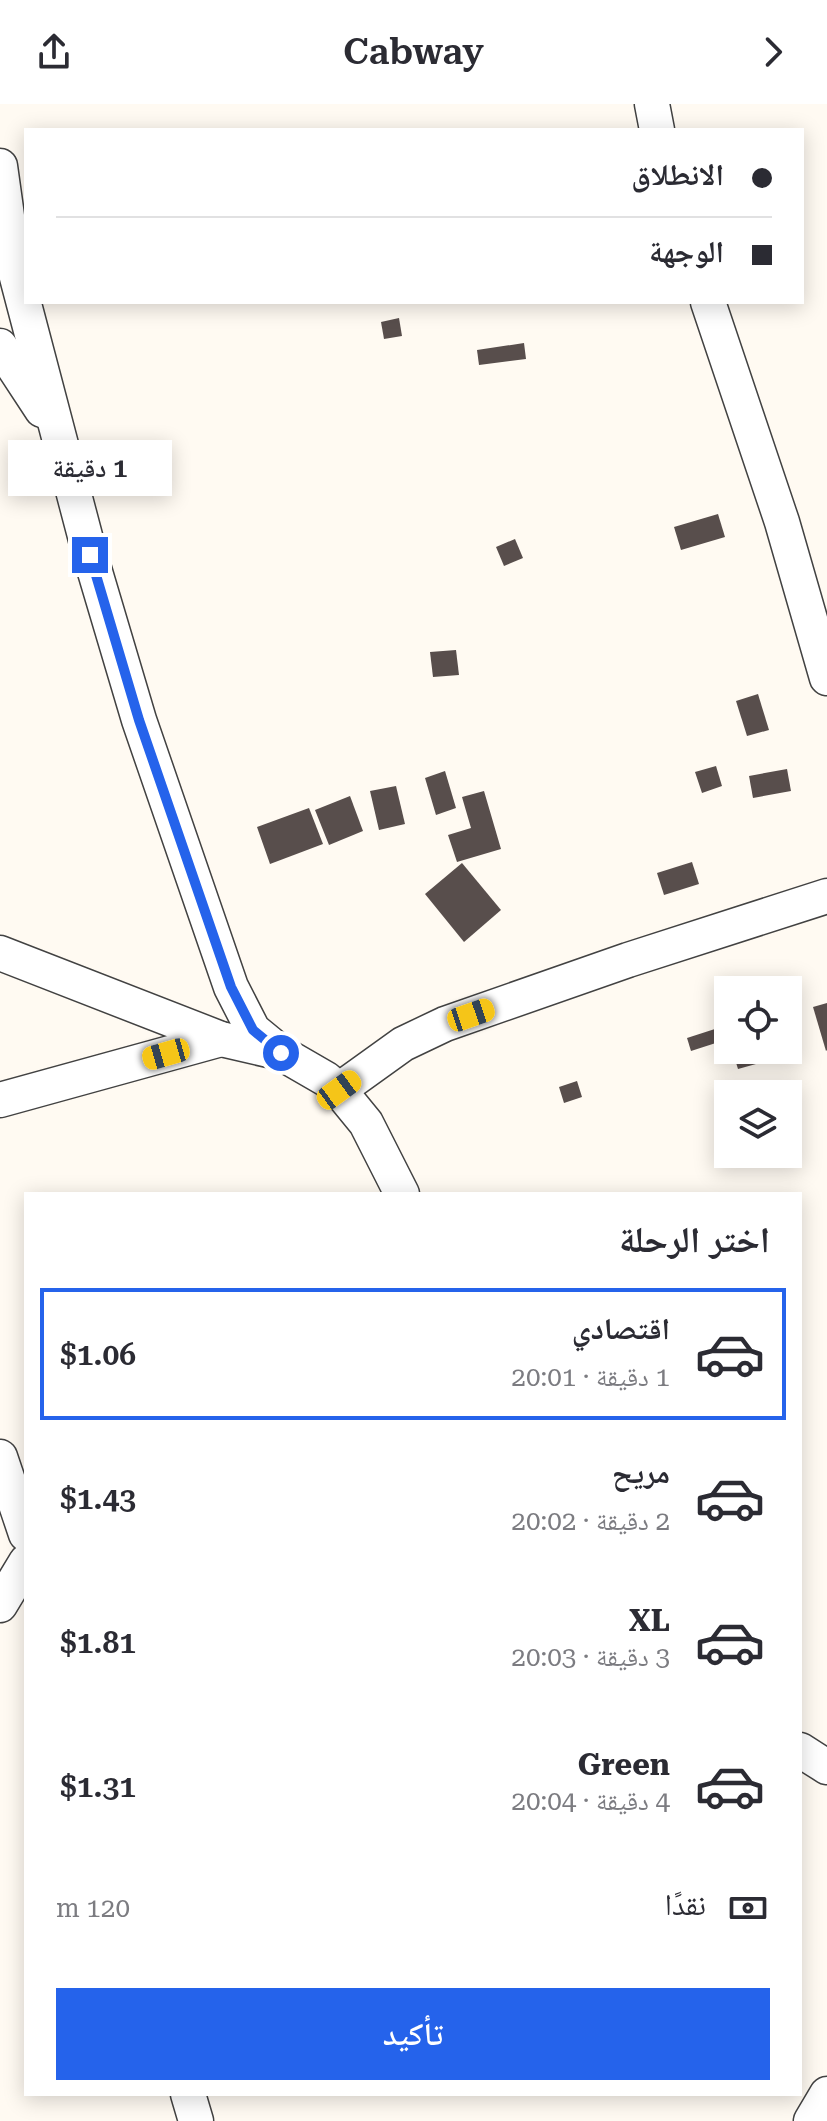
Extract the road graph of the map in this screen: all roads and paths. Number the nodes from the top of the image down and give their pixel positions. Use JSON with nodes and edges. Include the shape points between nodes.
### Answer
{"nodes":[{"id":1,"x":652,"y":104,"type":"edge"},
{"id":2,"x":657,"y":128,"type":"edge"},
{"id":3,"x":0,"y":166,"type":"edge"},
{"id":4,"x":709,"y":304,"type":"edge"},
{"id":5,"x":0,"y":346,"type":"edge"},
{"id":6,"x":58,"y":434,"type":"junction"},
{"id":7,"x":827,"y":678,"type":"edge"},
{"id":8,"x":827,"y":896,"type":"edge"},
{"id":9,"x":0,"y":953,"type":"edge"},
{"id":10,"x":0,"y":978,"type":"edge"},
{"id":11,"x":68,"y":981,"type":"junction"},
{"id":12,"x":221,"y":1039,"type":"junction"},
{"id":13,"x":281,"y":1053,"type":"junction"},
{"id":14,"x":339,"y":1090,"type":"junction"},
{"id":15,"x":0,"y":1100,"type":"edge"},
{"id":16,"x":401,"y":1192,"type":"edge"},
{"id":17,"x":0,"y":1457,"type":"edge"},
{"id":18,"x":24,"y":1528,"type":"edge"},
{"id":19,"x":24,"y":1565,"type":"edge"},
{"id":20,"x":0,"y":1605,"type":"edge"},
{"id":21,"x":802,"y":1751,"type":"edge"},
{"id":22,"x":827,"y":1767,"type":"edge"},
{"id":23,"x":827,"y":2094,"type":"edge"},
{"id":24,"x":189,"y":2096,"type":"edge"},
{"id":25,"x":196,"y":2121,"type":"edge"},
{"id":26,"x":811,"y":2121,"type":"edge"}],
"edges":[{"from":1,"to":2,"type":"street"},
{"from":3,"to":6,"type":"street","via":[[14,266]]},
{"from":4,"to":7,"type":"street","via":[[782,522]]},
{"from":5,"to":6,"type":"street"},
{"from":6,"to":13,"type":"street","via":[[139,720],[231,987],[253,1030]]},
{"from":8,"to":14,"type":"street","via":[[445,1024],[403,1044]]},
{"from":9,"to":11,"type":"street"},
{"from":10,"to":11,"type":"street"},
{"from":11,"to":12,"type":"street"},
{"from":12,"to":13,"type":"street"},
{"from":12,"to":15,"type":"street"},
{"from":13,"to":14,"type":"street"},
{"from":14,"to":16,"type":"street","via":[[366,1123]]},
{"from":17,"to":18,"type":"street"},
{"from":19,"to":20,"type":"street"},
{"from":21,"to":22,"type":"street"},
{"from":23,"to":26,"type":"street"},
{"from":24,"to":25,"type":"street"}]}
